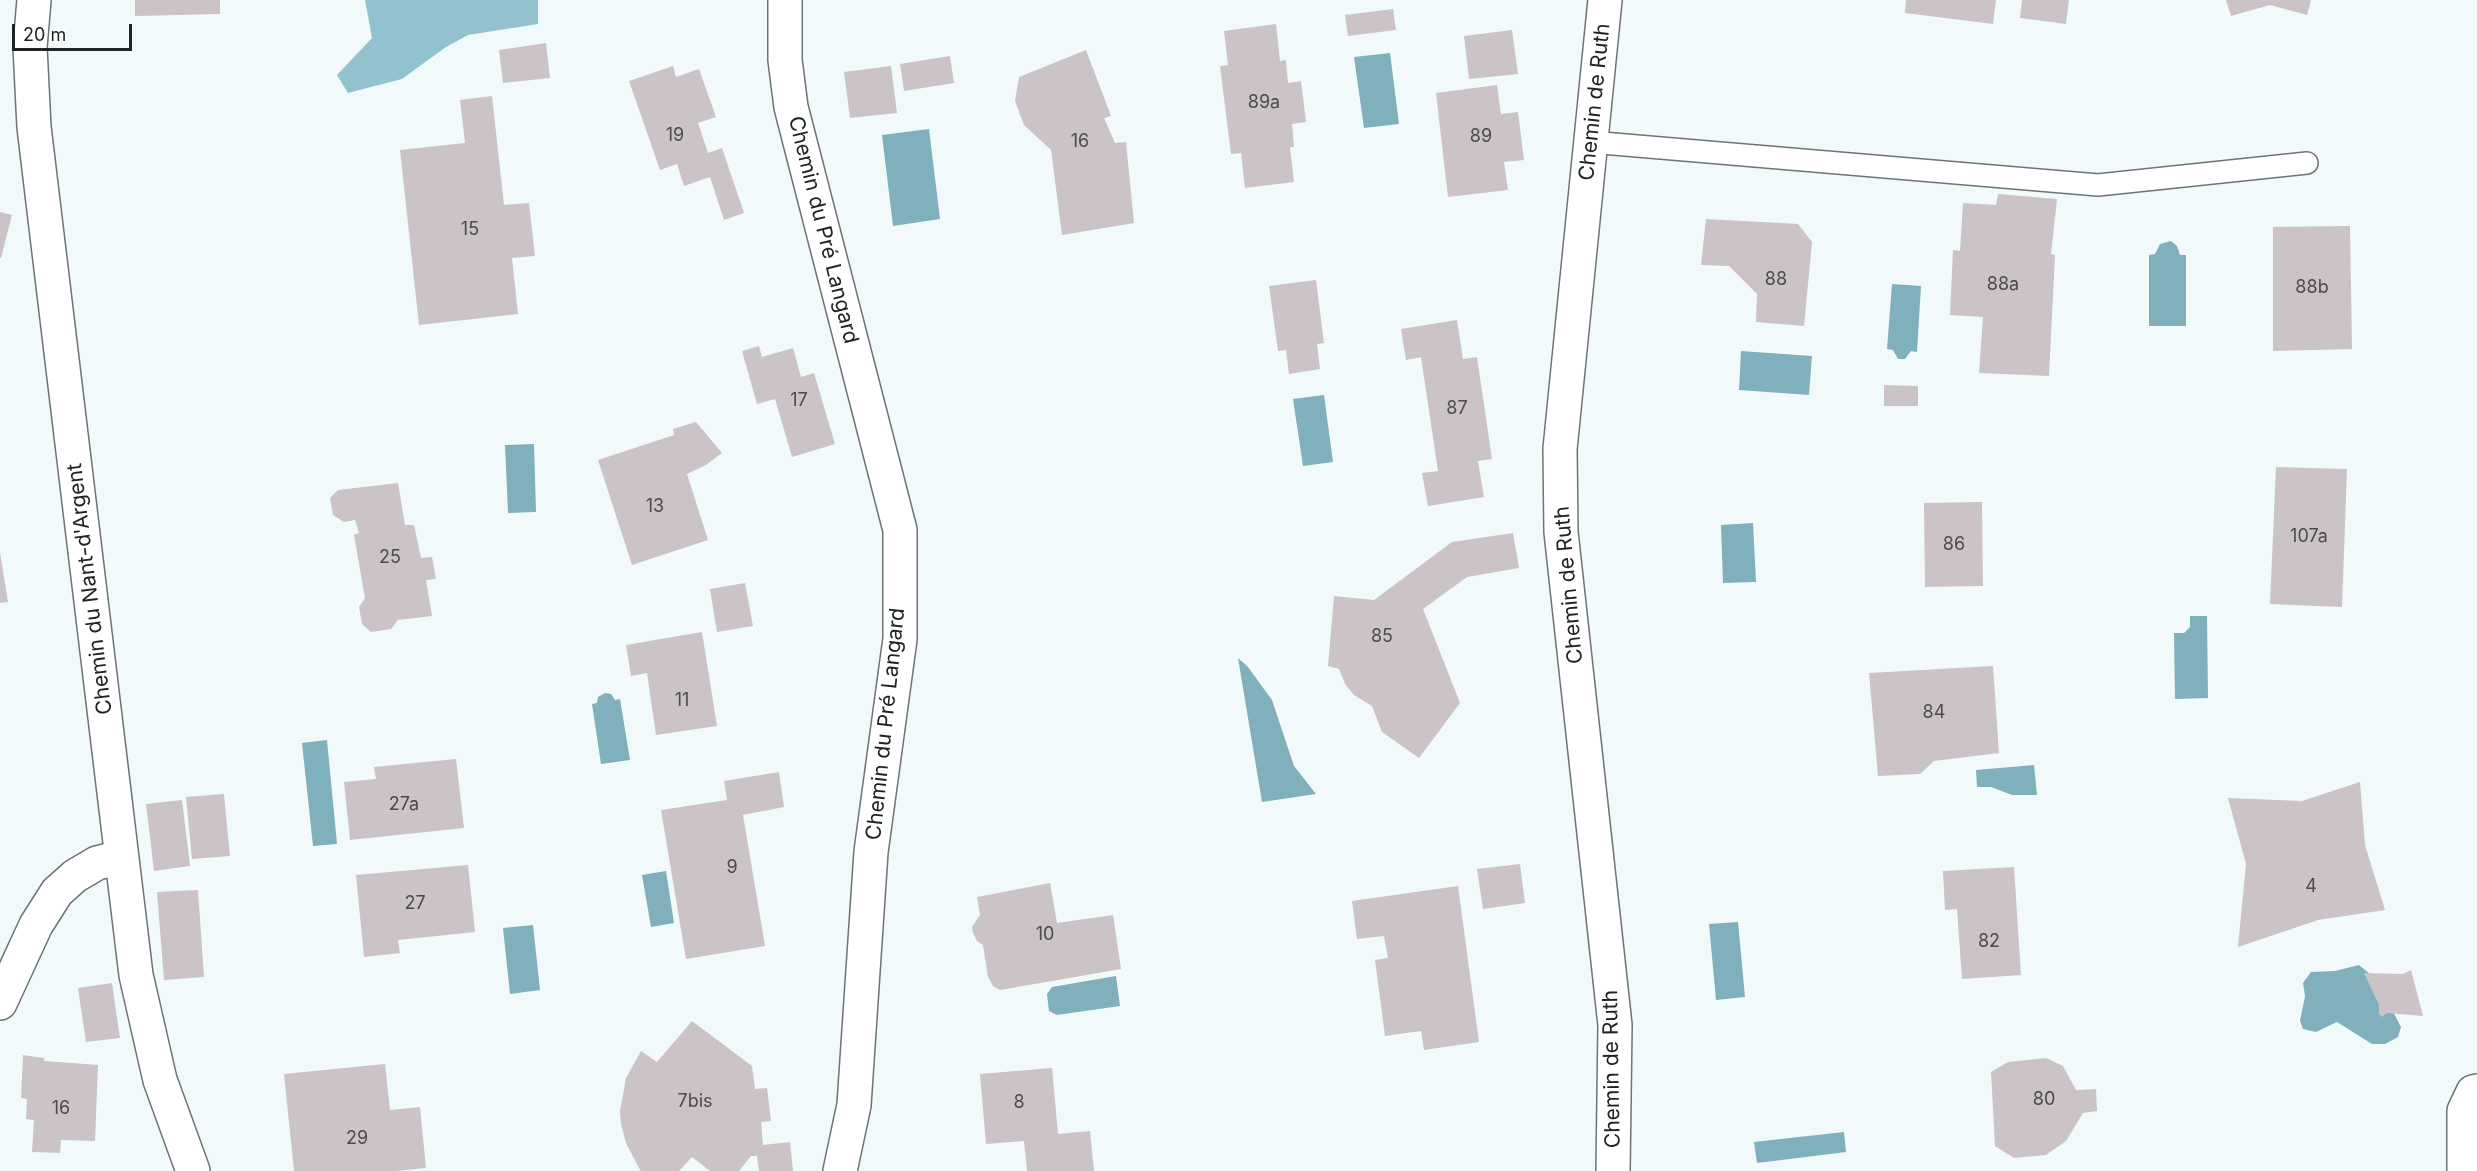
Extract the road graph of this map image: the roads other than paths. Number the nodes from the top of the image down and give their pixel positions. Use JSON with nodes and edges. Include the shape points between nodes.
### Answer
{"nodes":[{"id":1,"x":34,"y":0,"type":"edge"},
{"id":2,"x":784,"y":0,"type":"edge"},
{"id":3,"x":1605,"y":0,"type":"edge"},
{"id":4,"x":1590,"y":142,"type":"junction"},
{"id":5,"x":2307,"y":163,"type":"dead end"},
{"id":6,"x":121,"y":857,"type":"junction"},
{"id":7,"x":0,"y":1003,"type":"edge"},
{"id":8,"x":2477,"y":1091,"type":"edge"},
{"id":9,"x":193,"y":1171,"type":"edge"},
{"id":10,"x":840,"y":1171,"type":"edge"},
{"id":11,"x":1613,"y":1171,"type":"edge"},
{"id":12,"x":2464,"y":1171,"type":"edge"}],
"edges":[{"from":1,"to":6,"type":"street","name":"Chemin du Nant-d'Argent","via":[[30,47],[34,127]]},
{"from":2,"to":10,"type":"street","name":"Chemin du Pré Langard","via":[[791,107],[900,530],[900,639],[872,852],[854,1105]]},
{"from":3,"to":4,"type":"street","name":"Chemin de Ruth"},
{"from":4,"to":5,"type":"lane","via":[[2098,184]]},
{"from":4,"to":11,"type":"street","name":"Chemin de Ruth","via":[[1560,449],[1561,532],[1615,1025]]},
{"from":6,"to":7,"type":"street","via":[[97,863],[57,892],[36,925]]},
{"from":6,"to":9,"type":"street","name":"Chemin du Nant-d'Argent","via":[[146,1025],[160,1080]]},
{"from":8,"to":12,"type":"street","via":[[2464,1111]]}]}
